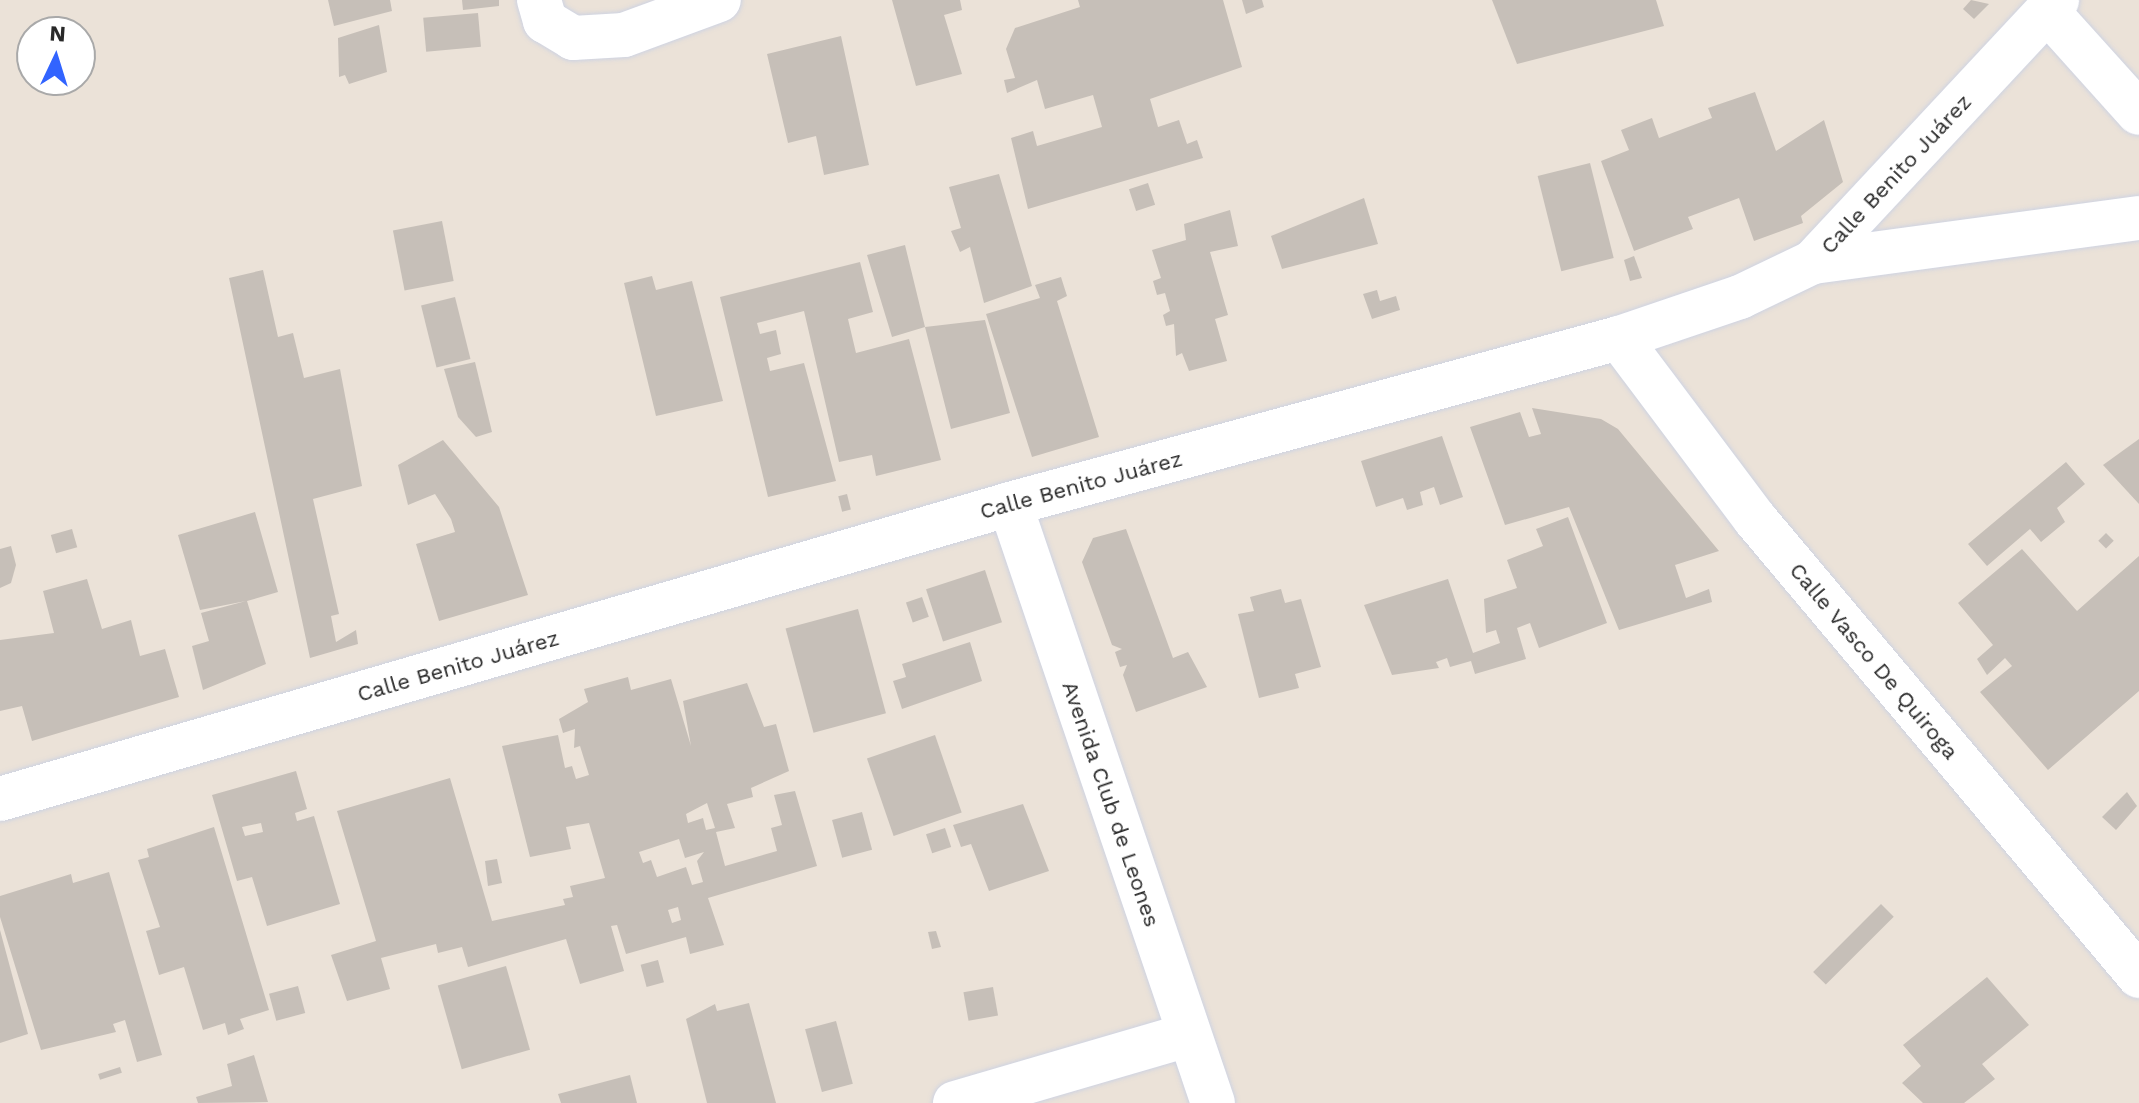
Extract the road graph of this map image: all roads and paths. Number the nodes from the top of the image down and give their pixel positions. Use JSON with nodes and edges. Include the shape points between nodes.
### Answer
{"nodes":[{"id":1,"x":539,"y":0,"type":"edge"},
{"id":2,"x":719,"y":0,"type":"edge"},
{"id":3,"x":2052,"y":6,"type":"edge"},
{"id":4,"x":2139,"y":113,"type":"edge"},
{"id":5,"x":2139,"y":218,"type":"edge"},
{"id":6,"x":1813,"y":262,"type":"junction"},
{"id":7,"x":1619,"y":338,"type":"junction"},
{"id":8,"x":1010,"y":504,"type":"junction"},
{"id":9,"x":0,"y":799,"type":"edge"},
{"id":10,"x":2139,"y":976,"type":"edge"},
{"id":11,"x":1188,"y":1035,"type":"junction"},
{"id":12,"x":955,"y":1103,"type":"edge"},
{"id":13,"x":1213,"y":1103,"type":"edge"}],
"edges":[{"from":1,"to":2,"type":"street","via":[[545,21],[573,38],[624,35]]},
{"from":3,"to":4,"type":"street"},
{"from":3,"to":6,"type":"street","name":"Calle Benito Juárez"},
{"from":5,"to":6,"type":"street"},
{"from":6,"to":7,"type":"street","name":"Calle Benito Juárez"},
{"from":7,"to":8,"type":"street","name":"Calle Benito Juárez"},
{"from":7,"to":10,"type":"street","name":"Calle Vasco De Quiroga","via":[[1755,519]]},
{"from":8,"to":9,"type":"street","name":"Calle Benito Juárez"},
{"from":8,"to":11,"type":"street","name":"Avenida Club de Leones"},
{"from":11,"to":12,"type":"street"},
{"from":11,"to":13,"type":"street","name":"Avenida Club de Leones"}]}
